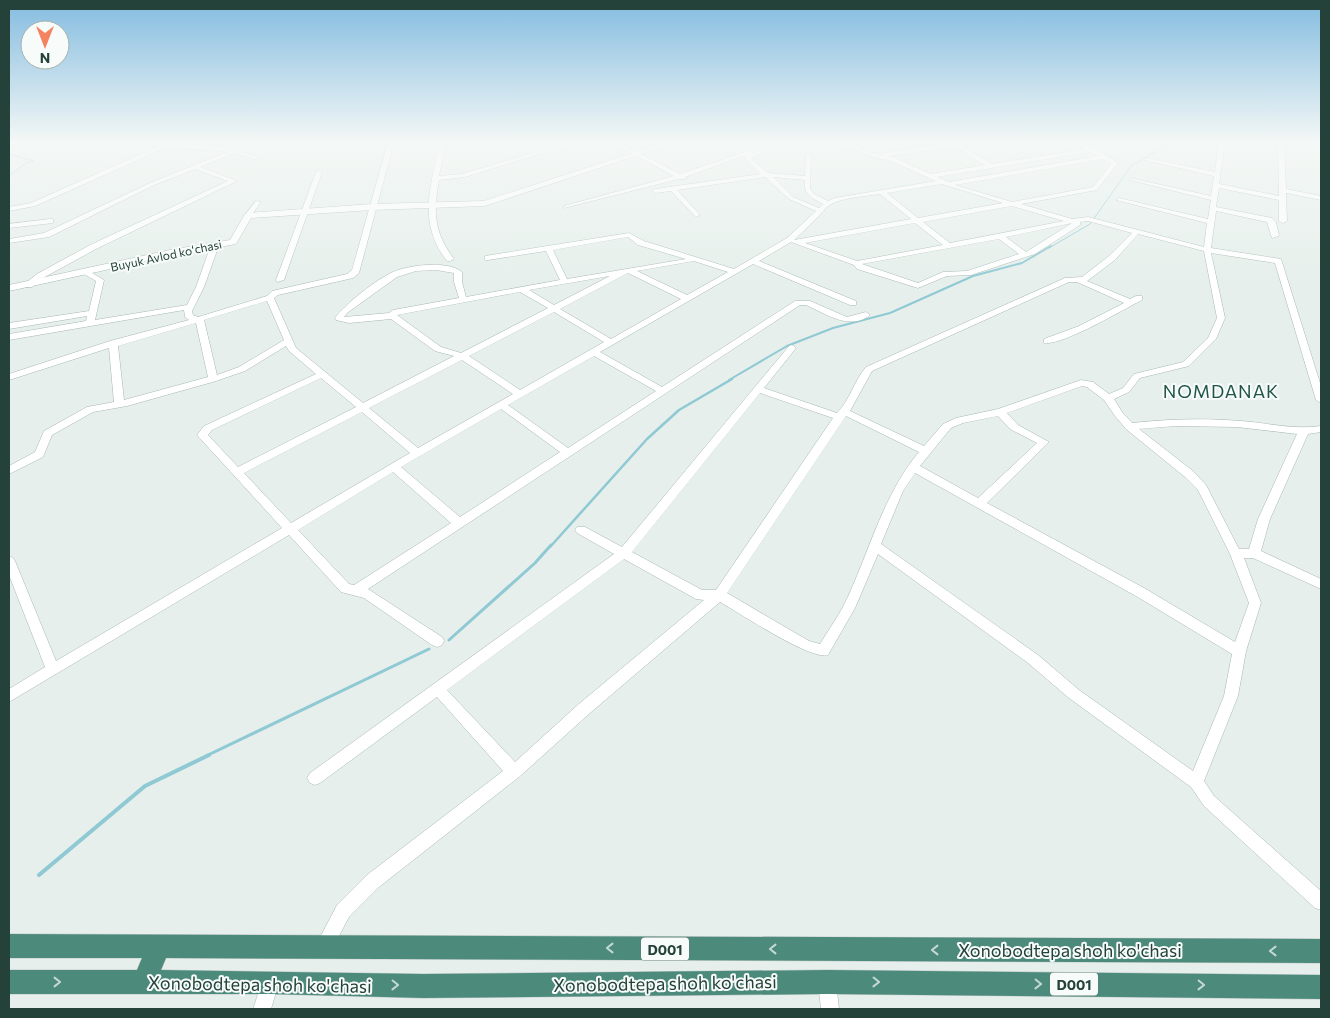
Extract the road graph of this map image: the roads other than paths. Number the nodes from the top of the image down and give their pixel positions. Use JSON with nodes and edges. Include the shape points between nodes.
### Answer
{"nodes":[{"id":1,"x":673,"y":189,"type":"edge"},
{"id":2,"x":67,"y":190,"type":"edge"},
{"id":3,"x":144,"y":190,"type":"edge"},
{"id":4,"x":216,"y":190,"type":"edge"},
{"id":5,"x":314,"y":190,"type":"edge"},
{"id":6,"x":377,"y":190,"type":"edge"},
{"id":7,"x":434,"y":190,"type":"edge"},
{"id":8,"x":527,"y":190,"type":"edge"},
{"id":9,"x":631,"y":190,"type":"edge"},
{"id":10,"x":668,"y":190,"type":"edge"},
{"id":11,"x":781,"y":190,"type":"edge"},
{"id":12,"x":807,"y":190,"type":"edge"},
{"id":13,"x":898,"y":190,"type":"edge"},
{"id":14,"x":965,"y":190,"type":"edge"},
{"id":15,"x":1092,"y":190,"type":"edge"},
{"id":16,"x":1169,"y":190,"type":"edge"},
{"id":17,"x":1217,"y":190,"type":"edge"},
{"id":18,"x":1235,"y":190,"type":"edge"},
{"id":19,"x":655,"y":191,"type":"dead end"},
{"id":20,"x":1283,"y":191,"type":"joint"},
{"id":21,"x":880,"y":192,"type":"junction"},
{"id":22,"x":1321,"y":198,"type":"edge"},
{"id":23,"x":1283,"y":199,"type":"junction"},
{"id":24,"x":1119,"y":200,"type":"dead end"},
{"id":25,"x":258,"y":202,"type":"dead end"},
{"id":26,"x":1011,"y":204,"type":"junction"},
{"id":27,"x":1215,"y":204,"type":"junction"},
{"id":28,"x":431,"y":205,"type":"junction"},
{"id":29,"x":372,"y":207,"type":"junction"},
{"id":30,"x":566,"y":207,"type":"dead end"},
{"id":31,"x":824,"y":207,"type":"junction"},
{"id":32,"x":9,"y":209,"type":"edge"},
{"id":33,"x":306,"y":212,"type":"junction"},
{"id":34,"x":696,"y":215,"type":"dead end"},
{"id":35,"x":248,"y":216,"type":"junction"},
{"id":36,"x":917,"y":220,"type":"junction"},
{"id":37,"x":50,"y":221,"type":"dead end"},
{"id":38,"x":1074,"y":221,"type":"junction"},
{"id":39,"x":1283,"y":221,"type":"dead end"},
{"id":40,"x":1210,"y":222,"type":"junction"},
{"id":41,"x":9,"y":226,"type":"edge"},
{"id":42,"x":1136,"y":232,"type":"junction"},
{"id":43,"x":1000,"y":236,"type":"junction"},
{"id":44,"x":1275,"y":236,"type":"dead end"},
{"id":45,"x":9,"y":241,"type":"edge"},
{"id":46,"x":792,"y":241,"type":"junction"},
{"id":47,"x":215,"y":245,"type":"junction"},
{"id":48,"x":949,"y":246,"type":"junction"},
{"id":49,"x":548,"y":248,"type":"junction"},
{"id":50,"x":1207,"y":250,"type":"junction"},
{"id":51,"x":1024,"y":254,"type":"junction"},
{"id":52,"x":488,"y":258,"type":"dead end"},
{"id":53,"x":450,"y":259,"type":"dead end"},
{"id":54,"x":695,"y":259,"type":"junction"},
{"id":55,"x":752,"y":262,"type":"junction"},
{"id":56,"x":857,"y":263,"type":"junction"},
{"id":57,"x":628,"y":270,"type":"junction"},
{"id":58,"x":87,"y":272,"type":"junction"},
{"id":59,"x":734,"y":272,"type":"junction"},
{"id":60,"x":280,"y":280,"type":"dead end"},
{"id":61,"x":1079,"y":280,"type":"junction"},
{"id":62,"x":565,"y":282,"type":"junction"},
{"id":63,"x":29,"y":285,"type":"junction"},
{"id":64,"x":9,"y":288,"type":"edge"},
{"id":65,"x":521,"y":289,"type":"junction"},
{"id":66,"x":270,"y":298,"type":"junction"},
{"id":67,"x":463,"y":299,"type":"junction"},
{"id":68,"x":688,"y":299,"type":"junction"},
{"id":69,"x":852,"y":303,"type":"dead end"},
{"id":70,"x":190,"y":307,"type":"junction"},
{"id":71,"x":554,"y":309,"type":"junction"},
{"id":72,"x":92,"y":313,"type":"junction"},
{"id":73,"x":866,"y":315,"type":"dead end"},
{"id":74,"x":393,"y":316,"type":"junction"},
{"id":75,"x":200,"y":320,"type":"junction"},
{"id":76,"x":90,"y":323,"type":"junction"},
{"id":77,"x":9,"y":326,"type":"edge"},
{"id":78,"x":9,"y":337,"type":"edge"},
{"id":79,"x":288,"y":341,"type":"junction"},
{"id":80,"x":1047,"y":341,"type":"dead end"},
{"id":81,"x":610,"y":342,"type":"junction"},
{"id":82,"x":113,"y":343,"type":"junction"},
{"id":83,"x":792,"y":348,"type":"dead end"},
{"id":84,"x":593,"y":352,"type":"junction"},
{"id":85,"x":462,"y":356,"type":"junction"},
{"id":86,"x":322,"y":374,"type":"junction"},
{"id":87,"x":9,"y":376,"type":"edge"},
{"id":88,"x":213,"y":379,"type":"junction"},
{"id":89,"x":758,"y":389,"type":"junction"},
{"id":90,"x":663,"y":391,"type":"junction"},
{"id":91,"x":520,"y":394,"type":"junction"},
{"id":92,"x":1108,"y":398,"type":"junction"},
{"id":93,"x":1321,"y":400,"type":"edge"},
{"id":94,"x":120,"y":403,"type":"junction"},
{"id":95,"x":501,"y":405,"type":"junction"},
{"id":96,"x":361,"y":407,"type":"junction"},
{"id":97,"x":1000,"y":412,"type":"junction"},
{"id":98,"x":842,"y":415,"type":"junction"},
{"id":99,"x":1130,"y":428,"type":"junction"},
{"id":100,"x":1321,"y":429,"type":"edge"},
{"id":101,"x":1303,"y":433,"type":"junction"},
{"id":102,"x":925,"y":451,"type":"junction"},
{"id":103,"x":417,"y":453,"type":"junction"},
{"id":104,"x":568,"y":453,"type":"junction"},
{"id":105,"x":394,"y":466,"type":"junction"},
{"id":106,"x":913,"y":467,"type":"junction"},
{"id":107,"x":9,"y":470,"type":"edge"},
{"id":108,"x":238,"y":472,"type":"junction"},
{"id":109,"x":980,"y":503,"type":"junction"},
{"id":110,"x":459,"y":523,"type":"junction"},
{"id":111,"x":289,"y":528,"type":"junction"},
{"id":112,"x":581,"y":530,"type":"dead end"},
{"id":113,"x":875,"y":546,"type":"junction"},
{"id":114,"x":624,"y":553,"type":"junction"},
{"id":115,"x":1254,"y":553,"type":"junction"},
{"id":116,"x":1236,"y":554,"type":"junction"},
{"id":117,"x":9,"y":561,"type":"edge"},
{"id":118,"x":1321,"y":584,"type":"edge"},
{"id":119,"x":356,"y":590,"type":"junction"},
{"id":120,"x":719,"y":595,"type":"junction"},
{"id":121,"x":437,"y":641,"type":"dead end"},
{"id":122,"x":1239,"y":652,"type":"junction"},
{"id":123,"x":54,"y":669,"type":"junction"},
{"id":124,"x":438,"y":689,"type":"junction"},
{"id":125,"x":9,"y":696,"type":"edge"},
{"id":126,"x":514,"y":772,"type":"junction"},
{"id":127,"x":314,"y":778,"type":"dead end"},
{"id":128,"x":1196,"y":782,"type":"junction"},
{"id":129,"x":1321,"y":902,"type":"edge"},
{"id":130,"x":9,"y":946,"type":"edge"},
{"id":131,"x":159,"y":946,"type":"junction"},
{"id":132,"x":324,"y":947,"type":"junction"},
{"id":133,"x":1321,"y":951,"type":"edge"},
{"id":134,"x":9,"y":982,"type":"edge"},
{"id":135,"x":144,"y":982,"type":"junction"},
{"id":136,"x":270,"y":982,"type":"junction"},
{"id":137,"x":827,"y":982,"type":"junction"},
{"id":138,"x":1321,"y":987,"type":"edge"},
{"id":139,"x":262,"y":1009,"type":"edge"},
{"id":140,"x":830,"y":1009,"type":"edge"}],
"edges":[{"from":1,"to":34,"type":"street"},
{"from":2,"to":32,"type":"street","via":[[33,205]]},
{"from":3,"to":45,"type":"street","via":[[46,235]]},
{"from":4,"to":63,"type":"street","via":[[93,247]]},
{"from":5,"to":33,"type":"street"},
{"from":6,"to":29,"type":"street"},
{"from":7,"to":28,"type":"street"},
{"from":8,"to":28,"type":"street","via":[[489,202]]},
{"from":9,"to":30,"type":"street"},
{"from":10,"to":19,"type":"street"},
{"from":11,"to":31,"type":"street","via":[[791,198]]},
{"from":12,"to":31,"type":"street"},
{"from":13,"to":21,"type":"street"},
{"from":14,"to":26,"type":"street"},
{"from":15,"to":26,"type":"street"},
{"from":16,"to":27,"type":"street"},
{"from":17,"to":27,"type":"street"},
{"from":18,"to":23,"type":"street"},
{"from":20,"to":22,"type":"street"},
{"from":20,"to":23,"type":"street"},
{"from":21,"to":31,"type":"street","via":[[844,198]]},
{"from":21,"to":36,"type":"street"},
{"from":23,"to":39,"type":"street"},
{"from":24,"to":40,"type":"street"},
{"from":25,"to":35,"type":"street"},
{"from":26,"to":36,"type":"street"},
{"from":26,"to":38,"type":"street"},
{"from":27,"to":40,"type":"street"},
{"from":27,"to":44,"type":"street","via":[[1270,220]]},
{"from":28,"to":29,"type":"street"},
{"from":28,"to":53,"type":"street","via":[[437,244]]},
{"from":29,"to":33,"type":"street"},
{"from":29,"to":66,"type":"street","via":[[356,271],[350,276],[275,294]]},
{"from":31,"to":46,"type":"street"},
{"from":33,"to":35,"type":"street"},
{"from":33,"to":60,"type":"street"},
{"from":35,"to":47,"type":"street","name":"Buyuk Avlod koʻchasi","via":[[233,242]]},
{"from":36,"to":46,"type":"street"},
{"from":36,"to":48,"type":"street"},
{"from":37,"to":41,"type":"street"},
{"from":38,"to":42,"type":"street","via":[[1085,219]]},
{"from":38,"to":43,"type":"street"},
{"from":38,"to":51,"type":"street","via":[[1077,224]]},
{"from":40,"to":50,"type":"street"},
{"from":42,"to":50,"type":"street"},
{"from":42,"to":61,"type":"street","via":[[1112,258]]},
{"from":43,"to":48,"type":"street"},
{"from":43,"to":51,"type":"street"},
{"from":46,"to":55,"type":"street"},
{"from":46,"to":56,"type":"street"},
{"from":47,"to":58,"type":"street","name":"Buyuk Avlod koʻchasi"},
{"from":47,"to":70,"type":"street"},
{"from":48,"to":56,"type":"street"},
{"from":49,"to":52,"type":"street"},
{"from":49,"to":54,"type":"street","via":[[629,235],[634,240]]},
{"from":49,"to":62,"type":"street"},
{"from":50,"to":92,"type":"street","via":[[1221,318],[1212,339],[1186,364],[1137,376],[1126,390]]},
{"from":50,"to":93,"type":"street","via":[[1271,259],[1279,263]]},
{"from":51,"to":56,"type":"street","via":[[968,272],[946,274],[918,286],[860,267]]},
{"from":54,"to":57,"type":"street"},
{"from":54,"to":59,"type":"street"},
{"from":55,"to":59,"type":"street"},
{"from":55,"to":69,"type":"street"},
{"from":57,"to":62,"type":"street"},
{"from":57,"to":68,"type":"street"},
{"from":57,"to":71,"type":"street"},
{"from":58,"to":63,"type":"street","name":"Buyuk Avlod koʻchasi"},
{"from":58,"to":72,"type":"street","via":[[100,280]]},
{"from":59,"to":68,"type":"street"},
{"from":61,"to":80,"type":"street","via":[[1135,300],[1082,328]]},
{"from":61,"to":98,"type":"street","via":[[1068,280],[874,366],[864,376]]},
{"from":62,"to":65,"type":"street"},
{"from":63,"to":64,"type":"street","name":"Buyuk Avlod koʻchasi"},
{"from":65,"to":67,"type":"street"},
{"from":65,"to":71,"type":"street"},
{"from":66,"to":75,"type":"street"},
{"from":66,"to":79,"type":"street"},
{"from":67,"to":74,"type":"street","via":[[395,311]]},
{"from":67,"to":74,"type":"street","via":[[458,272],[447,267],[435,267],[396,274],[339,318],[348,321]]},
{"from":68,"to":81,"type":"street"},
{"from":70,"to":75,"type":"street","via":[[190,317]]},
{"from":70,"to":76,"type":"street"},
{"from":71,"to":81,"type":"street"},
{"from":71,"to":85,"type":"street"},
{"from":72,"to":76,"type":"street"},
{"from":72,"to":77,"type":"street"},
{"from":73,"to":90,"type":"street","via":[[846,320],[800,302]]},
{"from":74,"to":85,"type":"street","via":[[438,349]]},
{"from":75,"to":82,"type":"street"},
{"from":75,"to":88,"type":"street"},
{"from":76,"to":78,"type":"street"},
{"from":79,"to":86,"type":"street","via":[[292,349]]},
{"from":79,"to":88,"type":"street","via":[[242,369]]},
{"from":81,"to":84,"type":"street"},
{"from":82,"to":87,"type":"street"},
{"from":82,"to":94,"type":"street"},
{"from":83,"to":89,"type":"street"},
{"from":84,"to":90,"type":"street"},
{"from":84,"to":91,"type":"street"},
{"from":85,"to":91,"type":"street"},
{"from":85,"to":96,"type":"street"},
{"from":86,"to":96,"type":"street"},
{"from":86,"to":108,"type":"street","via":[[204,430],[202,435]]},
{"from":88,"to":94,"type":"street"},
{"from":89,"to":98,"type":"street"},
{"from":89,"to":114,"type":"street"},
{"from":90,"to":104,"type":"street"},
{"from":91,"to":95,"type":"street"},
{"from":92,"to":97,"type":"street","via":[[1090,384],[1081,382]]},
{"from":92,"to":99,"type":"street"},
{"from":94,"to":107,"type":"street","via":[[90,410],[48,433],[39,454]]},
{"from":95,"to":103,"type":"street"},
{"from":95,"to":104,"type":"street"},
{"from":96,"to":103,"type":"street"},
{"from":96,"to":108,"type":"street"},
{"from":97,"to":102,"type":"street","via":[[947,426]]},
{"from":97,"to":109,"type":"street","via":[[1014,427],[1044,442]]},
{"from":98,"to":102,"type":"street"},
{"from":98,"to":120,"type":"street"},
{"from":99,"to":101,"type":"street","via":[[1186,421],[1254,425]]},
{"from":99,"to":116,"type":"street","via":[[1202,488]]},
{"from":100,"to":101,"type":"street"},
{"from":101,"to":115,"type":"street","via":[[1264,519]]},
{"from":102,"to":106,"type":"street"},
{"from":103,"to":105,"type":"street"},
{"from":104,"to":110,"type":"street"},
{"from":105,"to":110,"type":"street"},
{"from":105,"to":111,"type":"street"},
{"from":106,"to":109,"type":"street"},
{"from":106,"to":113,"type":"street","via":[[898,491]]},
{"from":108,"to":111,"type":"street"},
{"from":109,"to":122,"type":"street","via":[[1140,592]]},
{"from":110,"to":119,"type":"street"},
{"from":111,"to":119,"type":"street","via":[[345,588]]},
{"from":111,"to":123,"type":"street"},
{"from":112,"to":114,"type":"street"},
{"from":113,"to":120,"type":"street","via":[[848,608],[823,650],[805,645]]},
{"from":113,"to":128,"type":"street","via":[[1033,659],[1074,694]]},
{"from":114,"to":120,"type":"street","via":[[700,595]]},
{"from":114,"to":124,"type":"street"},
{"from":115,"to":116,"type":"street"},
{"from":115,"to":118,"type":"street"},
{"from":116,"to":122,"type":"street","via":[[1255,603]]},
{"from":117,"to":123,"type":"street"},
{"from":119,"to":121,"type":"street","via":[[368,594]]},
{"from":120,"to":126,"type":"street"},
{"from":122,"to":128,"type":"street","via":[[1231,696]]},
{"from":123,"to":125,"type":"street"},
{"from":124,"to":126,"type":"street"},
{"from":124,"to":127,"type":"street"},
{"from":126,"to":132,"type":"street","via":[[355,898],[335,923]]},
{"from":128,"to":129,"type":"street","via":[[1209,801]]},
{"from":130,"to":131,"type":"highway","name":"Xonobodtepa shoh ko'chasi","number":"D001"},
{"from":131,"to":132,"type":"highway","name":"Xonobodtepa shoh ko'chasi","number":"D001"},
{"from":131,"to":135,"type":"highway"},
{"from":133,"to":132,"type":"highway","name":"Xonobodtepa shoh ko'chasi","number":"D001","one_way":true},
{"from":134,"to":135,"type":"highway","name":"Xonobodtepa shoh ko'chasi","number":"D001","one_way":true},
{"from":135,"to":136,"type":"highway","name":"Xonobodtepa shoh ko'chasi","number":"D001"},
{"from":136,"to":137,"type":"highway","name":"Xonobodtepa shoh ko'chasi","number":"D001","one_way":true,"via":[[432,986]]},
{"from":136,"to":139,"type":"street"},
{"from":137,"to":138,"type":"highway","name":"Xonobodtepa shoh ko'chasi","number":"D001","one_way":true},
{"from":137,"to":140,"type":"street"}]}
